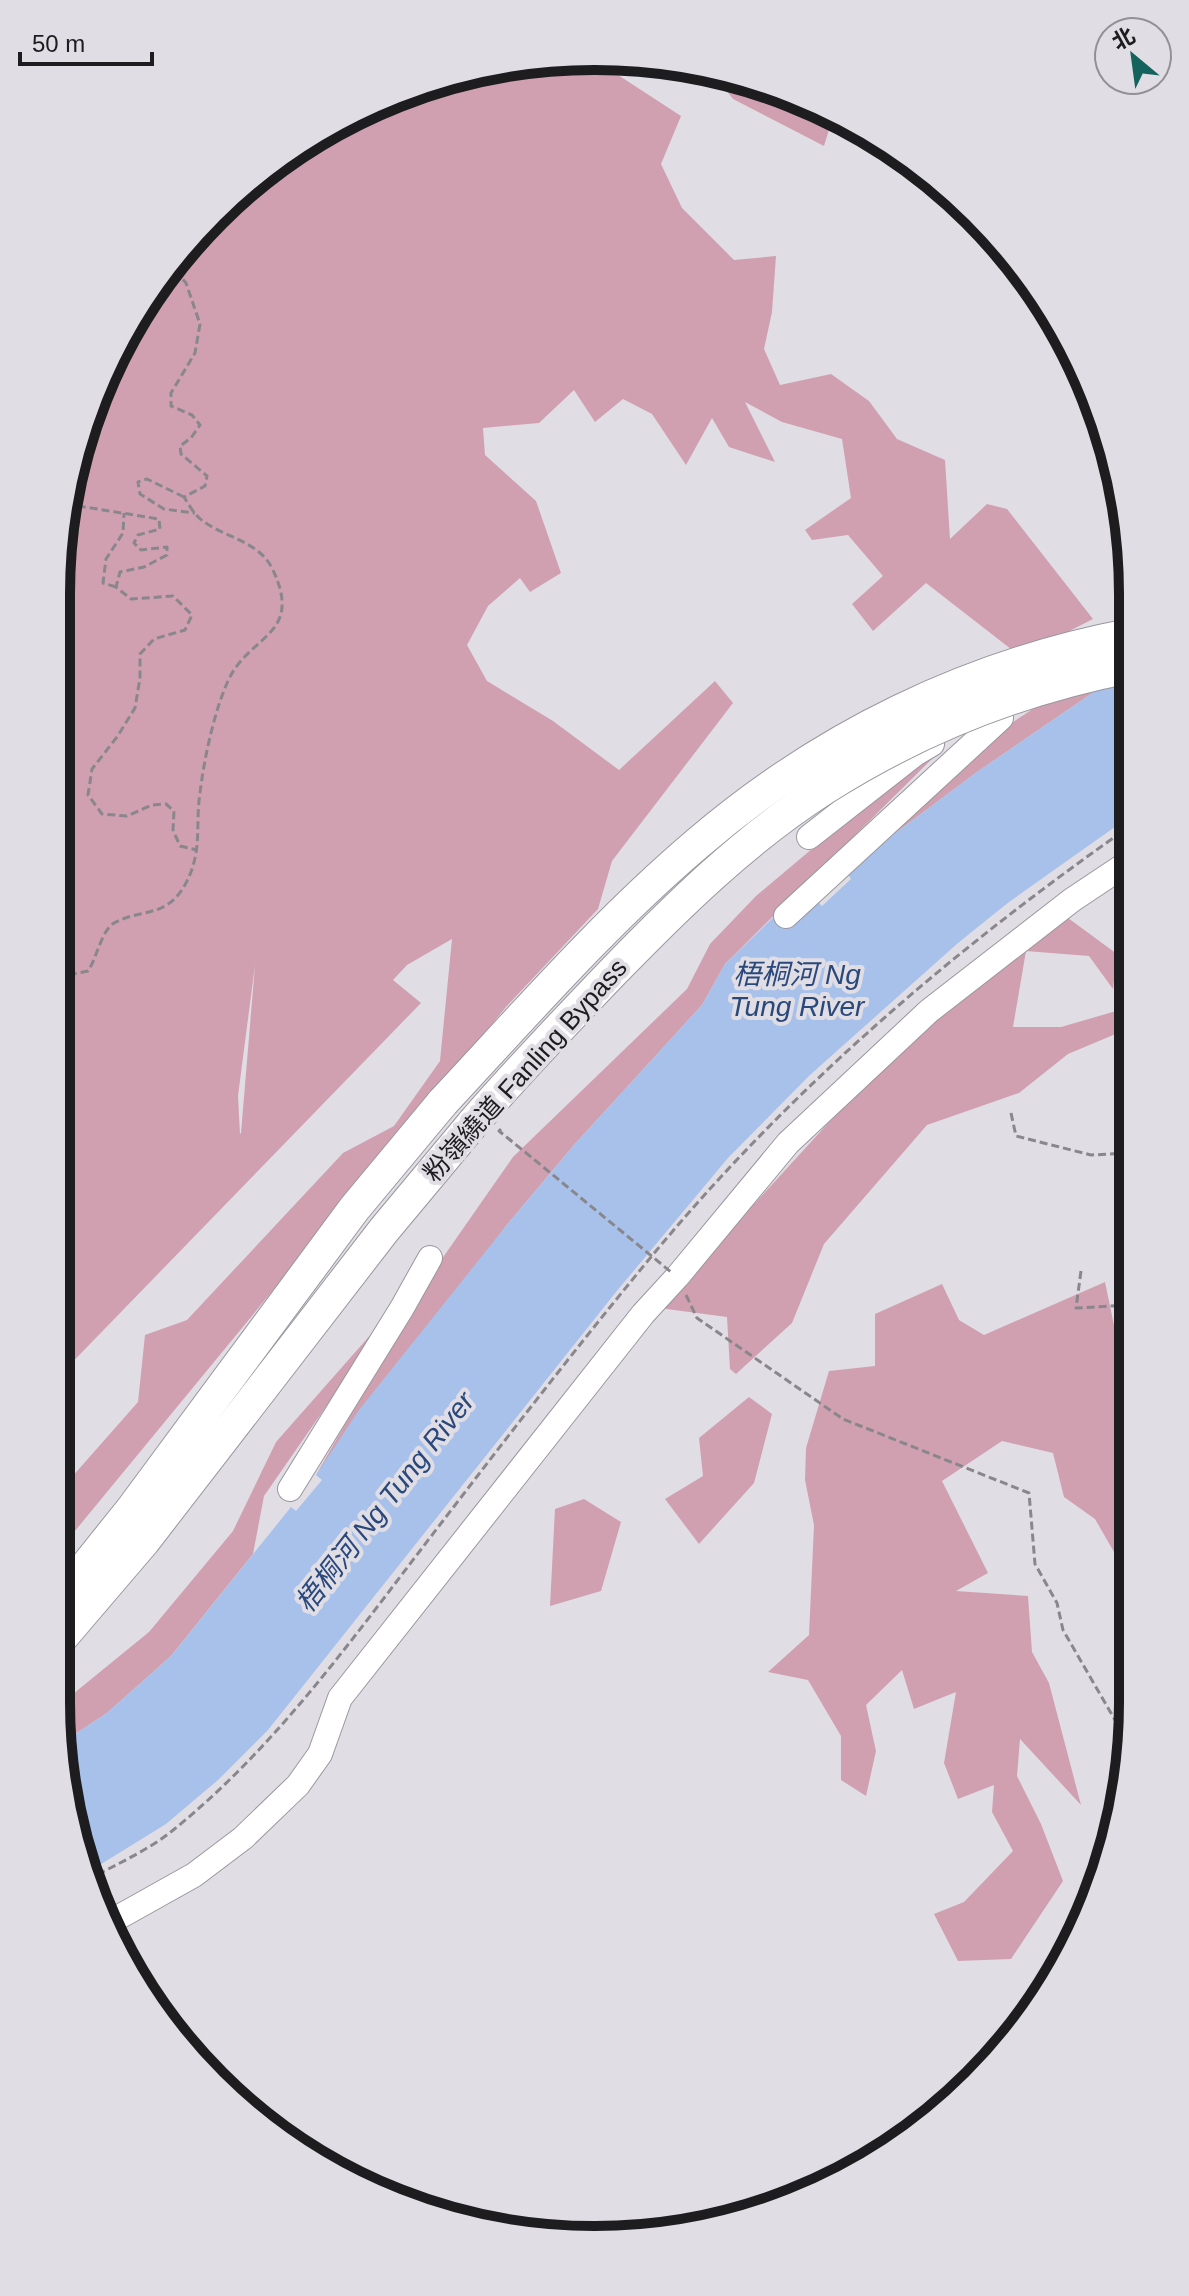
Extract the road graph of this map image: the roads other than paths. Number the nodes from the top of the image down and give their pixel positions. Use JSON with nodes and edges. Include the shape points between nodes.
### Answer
{"nodes":[{"id":1,"x":1119,"y":637,"type":"edge"},
{"id":2,"x":1119,"y":641,"type":"edge"},
{"id":3,"x":1119,"y":669,"type":"edge"},
{"id":4,"x":1001,"y":718,"type":"junction"},
{"id":5,"x":809,"y":837,"type":"dead end"},
{"id":6,"x":1119,"y":869,"type":"edge"},
{"id":7,"x":786,"y":916,"type":"dead end"},
{"id":8,"x":430,"y":1258,"type":"dead end"},
{"id":9,"x":290,"y":1489,"type":"dead end"},
{"id":10,"x":100,"y":1574,"type":"junction"},
{"id":11,"x":70,"y":1594,"type":"edge"},
{"id":12,"x":70,"y":1622,"type":"edge"},
{"id":13,"x":117,"y":1918,"type":"edge"}],
"edges":[{"from":1,"to":10,"type":"main road","name":"粉嶺繞道 Fanling Bypass","bridge":true,"via":[[994,670],[902,708],[784,776],[687,852],[535,1003],[388,1167]]},
{"from":2,"to":4,"type":"lane"},
{"from":3,"to":10,"type":"main road","name":"粉嶺繞道 Fanling Bypass","bridge":true,"via":[[1013,697],[909,741],[826,787],[713,873],[539,1049],[427,1177]]},
{"from":4,"to":5,"type":"lane","via":[[951,734],[915,754]]},
{"from":4,"to":7,"type":"lane"},
{"from":6,"to":13,"type":"lane","via":[[929,1011],[788,1143],[674,1274],[340,1698],[320,1754],[298,1785],[243,1838],[194,1875]]},
{"from":8,"to":9,"type":"lane"},
{"from":10,"to":11,"type":"main road","name":"粉嶺繞道 Fanling Bypass"},
{"from":10,"to":12,"type":"main road","name":"粉嶺繞道 Fanling Bypass"}]}
